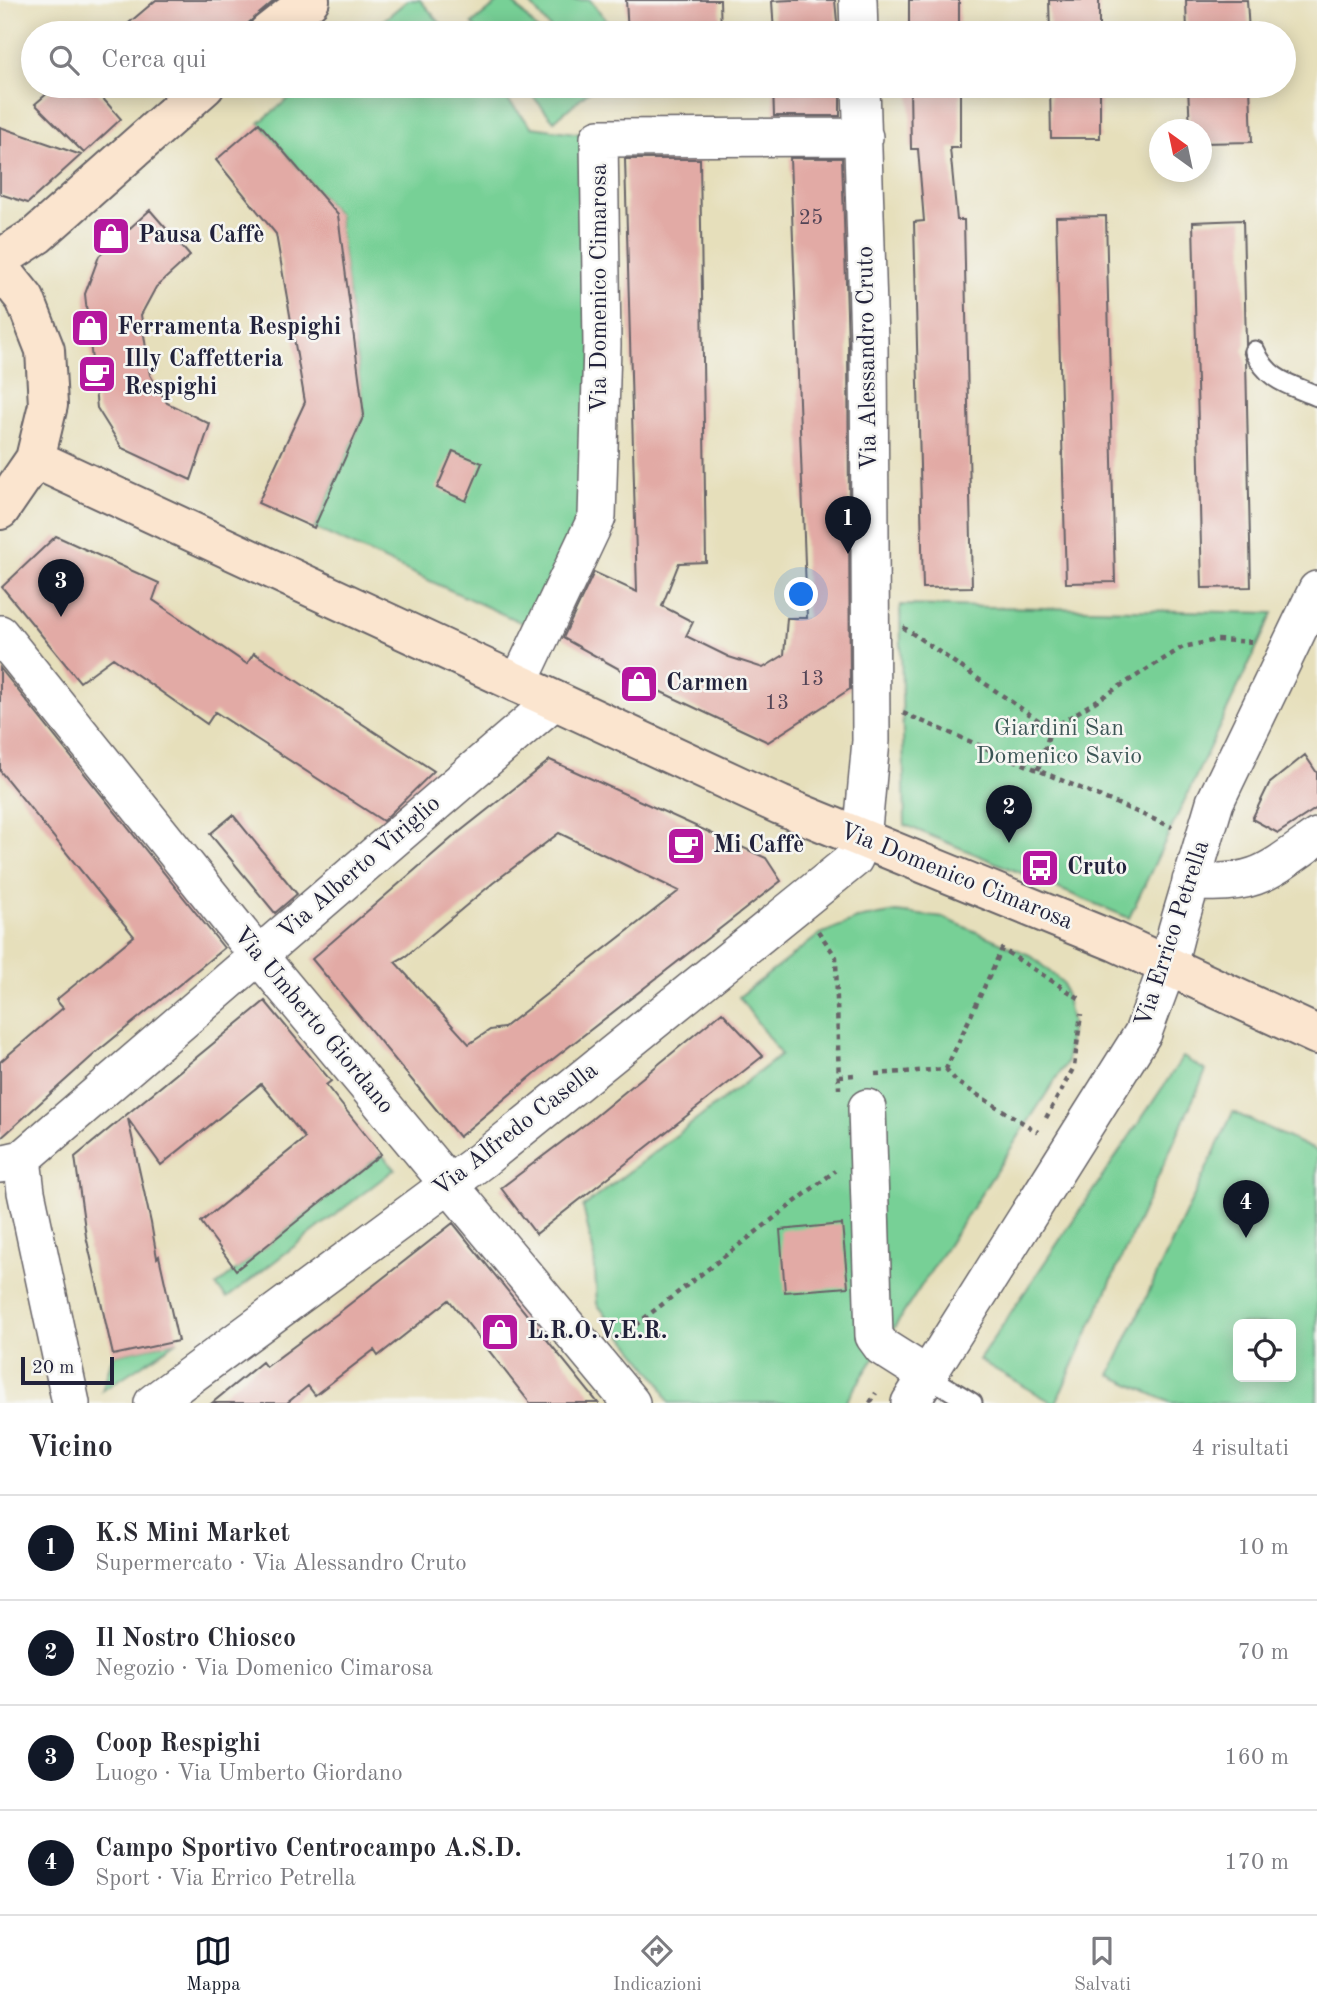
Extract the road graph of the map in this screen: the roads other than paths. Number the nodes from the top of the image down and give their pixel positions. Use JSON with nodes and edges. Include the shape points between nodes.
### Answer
{"nodes":[{"id":1,"x":310,"y":0,"type":"edge"},
{"id":2,"x":858,"y":0,"type":"edge"},
{"id":3,"x":283,"y":21,"type":"edge"},
{"id":4,"x":859,"y":21,"type":"edge"},
{"id":5,"x":191,"y":98,"type":"edge"},
{"id":6,"x":862,"y":98,"type":"edge"},
{"id":7,"x":864,"y":138,"type":"junction"},
{"id":8,"x":0,"y":259,"type":"edge"},
{"id":9,"x":0,"y":268,"type":"edge"},
{"id":10,"x":1255,"y":351,"type":"dead end"},
{"id":11,"x":1317,"y":396,"type":"edge"},
{"id":12,"x":35,"y":459,"type":"junction"},
{"id":13,"x":0,"y":510,"type":"edge"},
{"id":14,"x":1317,"y":590,"type":"edge"},
{"id":15,"x":0,"y":634,"type":"edge"},
{"id":16,"x":518,"y":684,"type":"junction"},
{"id":17,"x":555,"y":700,"type":"junction"},
{"id":18,"x":1317,"y":837,"type":"edge"},
{"id":19,"x":862,"y":840,"type":"junction"},
{"id":20,"x":1191,"y":881,"type":"junction"},
{"id":21,"x":258,"y":955,"type":"junction"},
{"id":22,"x":1168,"y":965,"type":"junction"},
{"id":23,"x":1317,"y":1035,"type":"edge"},
{"id":24,"x":867,"y":1108,"type":"road end"},
{"id":25,"x":11,"y":1161,"type":"edge"},
{"id":26,"x":449,"y":1184,"type":"junction"},
{"id":27,"x":919,"y":1389,"type":"edge"},
{"id":28,"x":71,"y":1403,"type":"edge"},
{"id":29,"x":153,"y":1403,"type":"edge"},
{"id":30,"x":631,"y":1403,"type":"edge"},
{"id":31,"x":972,"y":1403,"type":"edge"}],
"edges":[{"from":1,"to":3,"type":"street"},
{"from":2,"to":4,"type":"street"},
{"from":5,"to":8,"type":"street","via":[[37,235]]},
{"from":6,"to":7,"type":"street","name":"Via Alessandro Cruto"},
{"from":7,"to":16,"type":"street","name":"Via Domenico Cimarosa","via":[[599,138],[602,345],[597,517]]},
{"from":7,"to":19,"type":"street","name":"Via Alessandro Cruto","via":[[871,741]]},
{"from":9,"to":12,"type":"street","via":[[25,299],[45,350],[48,405]]},
{"from":10,"to":11,"type":"lane","via":[[1273,377]]},
{"from":12,"to":13,"type":"street"},
{"from":12,"to":16,"type":"street","name":"Via Domenico Cimarosa"},
{"from":14,"to":20,"type":"street","name":"Via Errico Petrella","via":[[1215,802]]},
{"from":15,"to":21,"type":"street","name":"Via Umberto Giordano"},
{"from":16,"to":17,"type":"street","name":"Via Domenico Cimarosa"},
{"from":17,"to":19,"type":"street","name":"Via Domenico Cimarosa"},
{"from":17,"to":21,"type":"street","name":"Via Alberto Viriglio"},
{"from":18,"to":20,"type":"street","via":[[1248,880],[1220,884]]},
{"from":19,"to":22,"type":"street","name":"Via Domenico Cimarosa"},
{"from":19,"to":26,"type":"street","name":"Via Alfredo Casella","via":[[854,859]]},
{"from":20,"to":22,"type":"street","name":"Via Errico Petrella"},
{"from":21,"to":25,"type":"street","name":"Via Alberto Viriglio"},
{"from":21,"to":26,"type":"street","name":"Via Umberto Giordano"},
{"from":22,"to":23,"type":"street","name":"Via Domenico Cimarosa"},
{"from":22,"to":27,"type":"street","name":"Via Errico Petrella","via":[[1143,1033]]},
{"from":24,"to":27,"type":"street","via":[[874,1336]]},
{"from":25,"to":28,"type":"street","via":[[26,1192]]},
{"from":26,"to":29,"type":"street","name":"Via Alfredo Casella"},
{"from":26,"to":30,"type":"street","name":"Via Umberto Giordano"},
{"from":27,"to":31,"type":"lane"}]}
